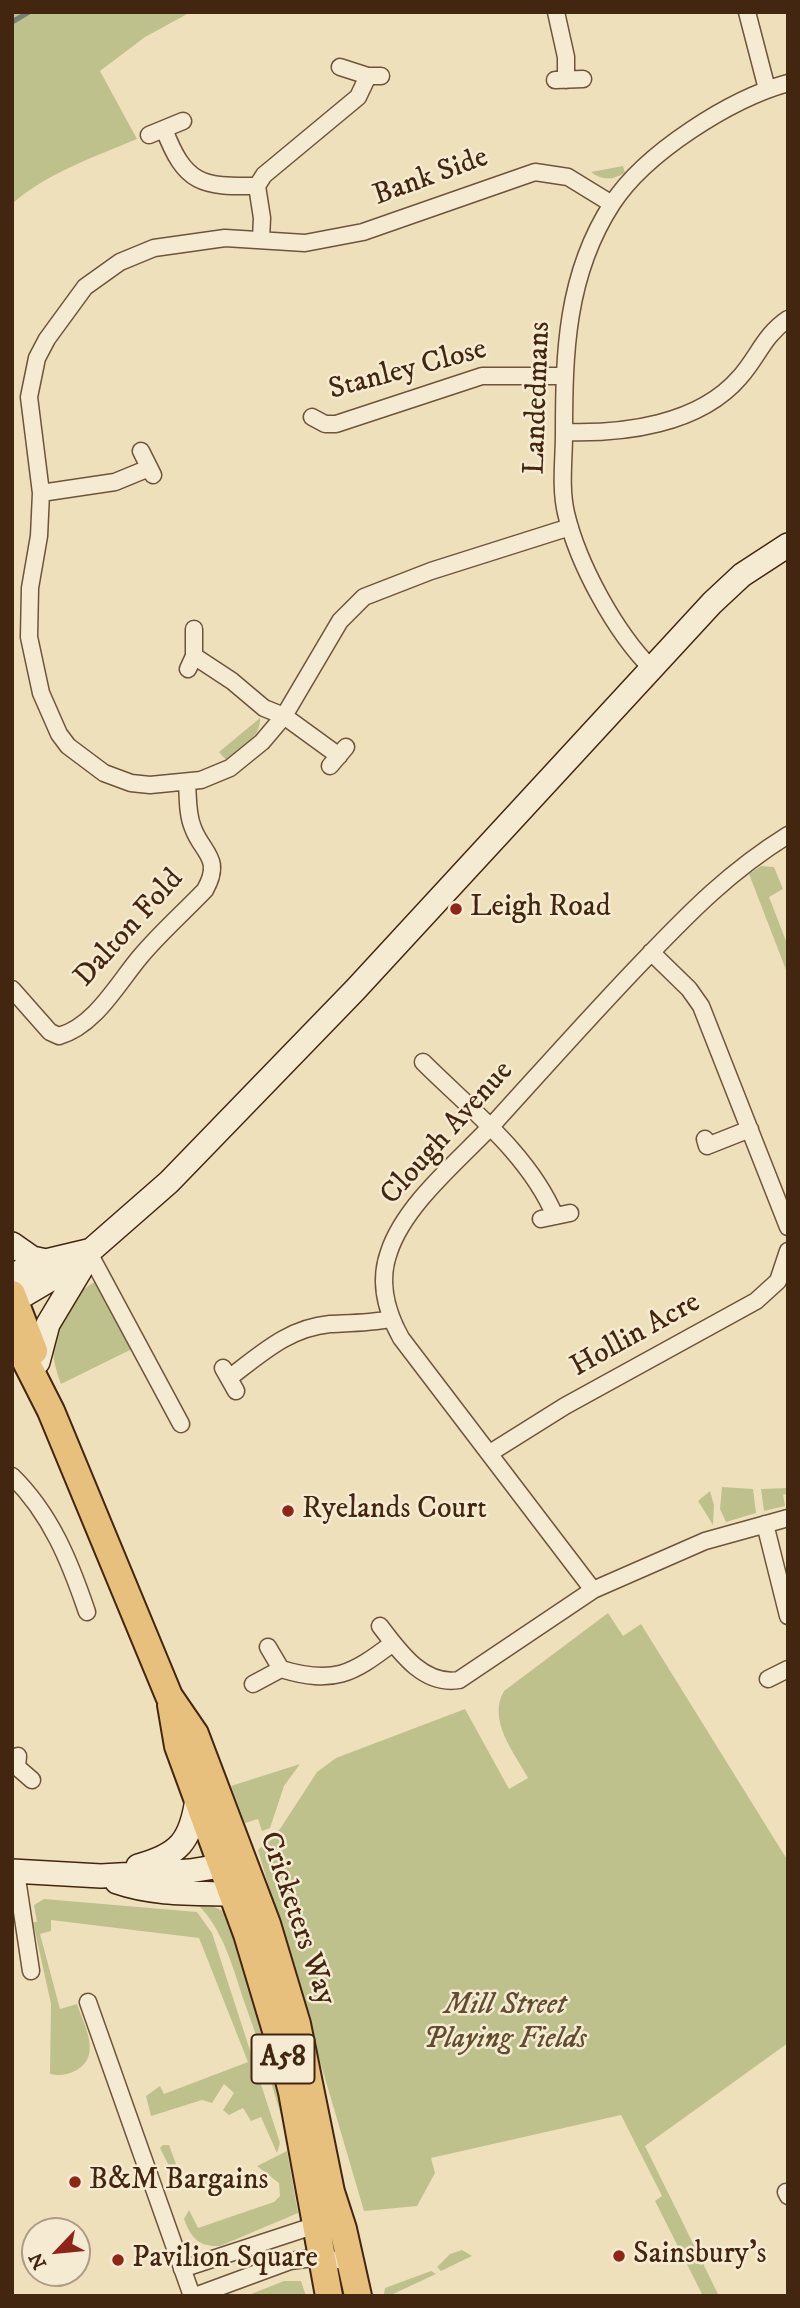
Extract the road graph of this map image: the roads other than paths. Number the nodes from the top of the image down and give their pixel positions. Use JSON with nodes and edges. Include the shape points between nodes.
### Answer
{"nodes":[{"id":1,"x":556,"y":12,"type":"edge"},
{"id":2,"x":747,"y":12,"type":"edge"},
{"id":3,"x":340,"y":67,"type":"dead end"},
{"id":4,"x":568,"y":80,"type":"dead end"},
{"id":5,"x":788,"y":83,"type":"edge"},
{"id":6,"x":766,"y":89,"type":"junction"},
{"id":7,"x":183,"y":121,"type":"dead end"},
{"id":8,"x":257,"y":186,"type":"junction"},
{"id":9,"x":612,"y":204,"type":"junction"},
{"id":10,"x":261,"y":239,"type":"junction"},
{"id":11,"x":788,"y":319,"type":"edge"},
{"id":12,"x":563,"y":376,"type":"junction"},
{"id":13,"x":312,"y":417,"type":"dead end"},
{"id":14,"x":564,"y":432,"type":"junction"},
{"id":15,"x":141,"y":451,"type":"dead end"},
{"id":16,"x":41,"y":493,"type":"junction"},
{"id":17,"x":570,"y":527,"type":"junction"},
{"id":18,"x":788,"y":545,"type":"edge"},
{"id":19,"x":194,"y":629,"type":"dead end"},
{"id":20,"x":29,"y":637,"type":"junction"},
{"id":21,"x":12,"y":640,"type":"edge"},
{"id":22,"x":652,"y":670,"type":"junction"},
{"id":23,"x":285,"y":716,"type":"junction"},
{"id":24,"x":338,"y":756,"type":"dead end"},
{"id":25,"x":187,"y":782,"type":"junction"},
{"id":26,"x":788,"y":835,"type":"edge"},
{"id":27,"x":651,"y":952,"type":"junction"},
{"id":28,"x":12,"y":989,"type":"edge"},
{"id":29,"x":423,"y":1062,"type":"dead end"},
{"id":30,"x":489,"y":1128,"type":"junction"},
{"id":31,"x":750,"y":1129,"type":"junction"},
{"id":32,"x":706,"y":1148,"type":"dead end"},
{"id":33,"x":555,"y":1216,"type":"dead end"},
{"id":34,"x":788,"y":1227,"type":"edge"},
{"id":35,"x":12,"y":1244,"type":"edge"},
{"id":36,"x":88,"y":1251,"type":"junction"},
{"id":37,"x":788,"y":1251,"type":"edge"},
{"id":38,"x":46,"y":1261,"type":"junction"},
{"id":39,"x":13,"y":1293,"type":"edge"},
{"id":40,"x":391,"y":1319,"type":"junction"},
{"id":41,"x":12,"y":1334,"type":"edge"},
{"id":42,"x":38,"y":1362,"type":"junction"},
{"id":43,"x":229,"y":1379,"type":"dead end"},
{"id":44,"x":51,"y":1412,"type":"junction"},
{"id":45,"x":181,"y":1424,"type":"dead end"},
{"id":46,"x":490,"y":1453,"type":"junction"},
{"id":47,"x":12,"y":1476,"type":"edge"},
{"id":48,"x":788,"y":1518,"type":"edge"},
{"id":49,"x":765,"y":1524,"type":"junction"},
{"id":50,"x":593,"y":1590,"type":"junction"},
{"id":51,"x":87,"y":1612,"type":"dead end"},
{"id":52,"x":788,"y":1616,"type":"edge"},
{"id":53,"x":380,"y":1626,"type":"dead end"},
{"id":54,"x":393,"y":1643,"type":"junction"},
{"id":55,"x":268,"y":1647,"type":"dead end"},
{"id":56,"x":281,"y":1669,"type":"junction"},
{"id":57,"x":788,"y":1669,"type":"edge"},
{"id":58,"x":768,"y":1679,"type":"dead end"},
{"id":59,"x":253,"y":1684,"type":"dead end"},
{"id":60,"x":169,"y":1696,"type":"junction"},
{"id":61,"x":16,"y":1764,"type":"edge"},
{"id":62,"x":32,"y":1780,"type":"dead end"},
{"id":63,"x":197,"y":1799,"type":"junction"},
{"id":64,"x":14,"y":1872,"type":"edge"},
{"id":65,"x":237,"y":1874,"type":"junction"},
{"id":66,"x":101,"y":1876,"type":"junction"},
{"id":67,"x":32,"y":1970,"type":"dead end"},
{"id":68,"x":89,"y":2002,"type":"dead end"},
{"id":69,"x":316,"y":2228,"type":"junction"},
{"id":70,"x":343,"y":2230,"type":"junction"},
{"id":71,"x":323,"y":2260,"type":"junction"},
{"id":72,"x":350,"y":2261,"type":"junction"},
{"id":73,"x":182,"y":2269,"type":"junction"},
{"id":74,"x":194,"y":2296,"type":"edge"},
{"id":75,"x":329,"y":2296,"type":"edge"},
{"id":76,"x":358,"y":2296,"type":"edge"}],
"edges":[{"from":1,"to":4,"type":"street"},
{"from":2,"to":6,"type":"street"},
{"from":3,"to":8,"type":"street","via":[[374,76],[358,97],[272,166]]},
{"from":5,"to":6,"type":"street","name":"Landedmans"},
{"from":6,"to":9,"type":"street","name":"Landedmans","via":[[718,112],[687,134],[640,173]]},
{"from":7,"to":8,"type":"street","via":[[157,132],[195,179],[219,186]]},
{"from":8,"to":10,"type":"street"},
{"from":9,"to":10,"type":"street","name":"Bank Side","via":[[568,177],[535,172],[363,232],[305,243]]},
{"from":9,"to":12,"type":"street","name":"Landedmans","via":[[579,275]]},
{"from":10,"to":16,"type":"street","name":"Bank Side","via":[[203,239],[154,248],[103,273],[68,307],[37,358],[29,397]]},
{"from":11,"to":14,"type":"street","via":[[764,340],[739,378],[712,401],[635,429]]},
{"from":12,"to":13,"type":"street","name":"Stanley Close","via":[[499,373],[336,424]]},
{"from":12,"to":14,"type":"street","name":"Landedmans"},
{"from":14,"to":17,"type":"street","name":"Landedmans","via":[[563,492]]},
{"from":15,"to":16,"type":"street","via":[[151,472]]},
{"from":16,"to":20,"type":"street","name":"Bank Side"},
{"from":17,"to":22,"type":"street","name":"Landedmans","via":[[601,597]]},
{"from":17,"to":23,"type":"street","name":"Bank Side","via":[[364,597],[340,621]]},
{"from":18,"to":22,"type":"main road","via":[[734,581]]},
{"from":19,"to":23,"type":"street","via":[[191,662],[232,681],[264,708]]},
{"from":20,"to":21,"type":"street"},
{"from":20,"to":25,"type":"street","name":"Bank Side","via":[[52,720],[80,757],[131,783]]},
{"from":22,"to":36,"type":"main road","via":[[197,1153]]},
{"from":23,"to":24,"type":"street"},
{"from":23,"to":25,"type":"street","name":"Bank Side","via":[[230,768]]},
{"from":25,"to":28,"type":"street","name":"Dalton Fold","via":[[191,823],[211,857],[211,879],[205,890],[140,957],[111,995],[67,1033],[50,1032]]},
{"from":26,"to":27,"type":"street","name":"Clough Avenue","via":[[718,884]]},
{"from":27,"to":30,"type":"street","name":"Clough Avenue"},
{"from":27,"to":31,"type":"street","via":[[701,1006]]},
{"from":29,"to":30,"type":"street"},
{"from":30,"to":33,"type":"street","via":[[537,1180]]},
{"from":30,"to":40,"type":"street","name":"Clough Avenue","via":[[394,1239],[384,1269]]},
{"from":31,"to":32,"type":"street"},
{"from":31,"to":34,"type":"street"},
{"from":35,"to":38,"type":"main road","via":[[24,1255]]},
{"from":36,"to":38,"type":"main road"},
{"from":36,"to":39,"type":"main road","via":[[58,1277]]},
{"from":36,"to":42,"type":"main road","via":[[79,1275],[47,1324]]},
{"from":36,"to":45,"type":"street"},
{"from":37,"to":46,"type":"street","name":"Hollin Acre","via":[[778,1281],[756,1301]]},
{"from":38,"to":39,"type":"main road"},
{"from":39,"to":42,"type":"highway","name":"Cricketers Way","number":"A58"},
{"from":40,"to":43,"type":"street","via":[[317,1326],[288,1336]]},
{"from":40,"to":46,"type":"street","name":"Clough Avenue"},
{"from":41,"to":44,"type":"highway","name":"Cricketers Way","number":"A58"},
{"from":42,"to":44,"type":"highway","name":"Cricketers Way","number":"A58"},
{"from":44,"to":60,"type":"highway","name":"Cricketers Way","number":"A58"},
{"from":46,"to":50,"type":"street","name":"Clough Avenue"},
{"from":47,"to":51,"type":"street","via":[[31,1496],[63,1546]]},
{"from":48,"to":49,"type":"street"},
{"from":49,"to":50,"type":"street","via":[[705,1541]]},
{"from":49,"to":52,"type":"street"},
{"from":50,"to":54,"type":"street","via":[[468,1677],[449,1682],[425,1674]]},
{"from":53,"to":54,"type":"street"},
{"from":54,"to":56,"type":"street","via":[[359,1668],[339,1676]]},
{"from":55,"to":56,"type":"street"},
{"from":56,"to":59,"type":"street"},
{"from":57,"to":58,"type":"street"},
{"from":60,"to":63,"type":"highway","name":"Cricketers Way","number":"A58","via":[[178,1746]]},
{"from":60,"to":65,"type":"highway","name":"Cricketers Way","number":"A58","via":[[195,1734]]},
{"from":61,"to":62,"type":"street"},
{"from":63,"to":65,"type":"highway","name":"Cricketers Way","number":"A58"},
{"from":63,"to":66,"type":"main road","via":[[190,1832],[167,1857]]},
{"from":64,"to":66,"type":"main road"},
{"from":64,"to":67,"type":"street"},
{"from":65,"to":66,"type":"main road","via":[[190,1871]]},
{"from":65,"to":66,"type":"main road","via":[[170,1893],[134,1888]]},
{"from":65,"to":69,"type":"highway","name":"Cricketers Way","number":"A58","via":[[292,2092]]},
{"from":65,"to":70,"type":"highway","name":"Cricketers Way","number":"A58","via":[[267,1924],[297,2024]]},
{"from":68,"to":73,"type":"street"},
{"from":69,"to":70,"type":"street"},
{"from":69,"to":71,"type":"highway","name":"Cricketers Way","number":"A58"},
{"from":69,"to":73,"type":"street"},
{"from":70,"to":72,"type":"highway","name":"Cricketers Way","number":"A58"},
{"from":71,"to":72,"type":"street"},
{"from":71,"to":74,"type":"street","via":[[290,2261]]},
{"from":71,"to":75,"type":"highway","name":"Cricketers Way","number":"A58"},
{"from":72,"to":76,"type":"highway","name":"Cricketers Way","number":"A58"},
{"from":73,"to":74,"type":"street"}]}
